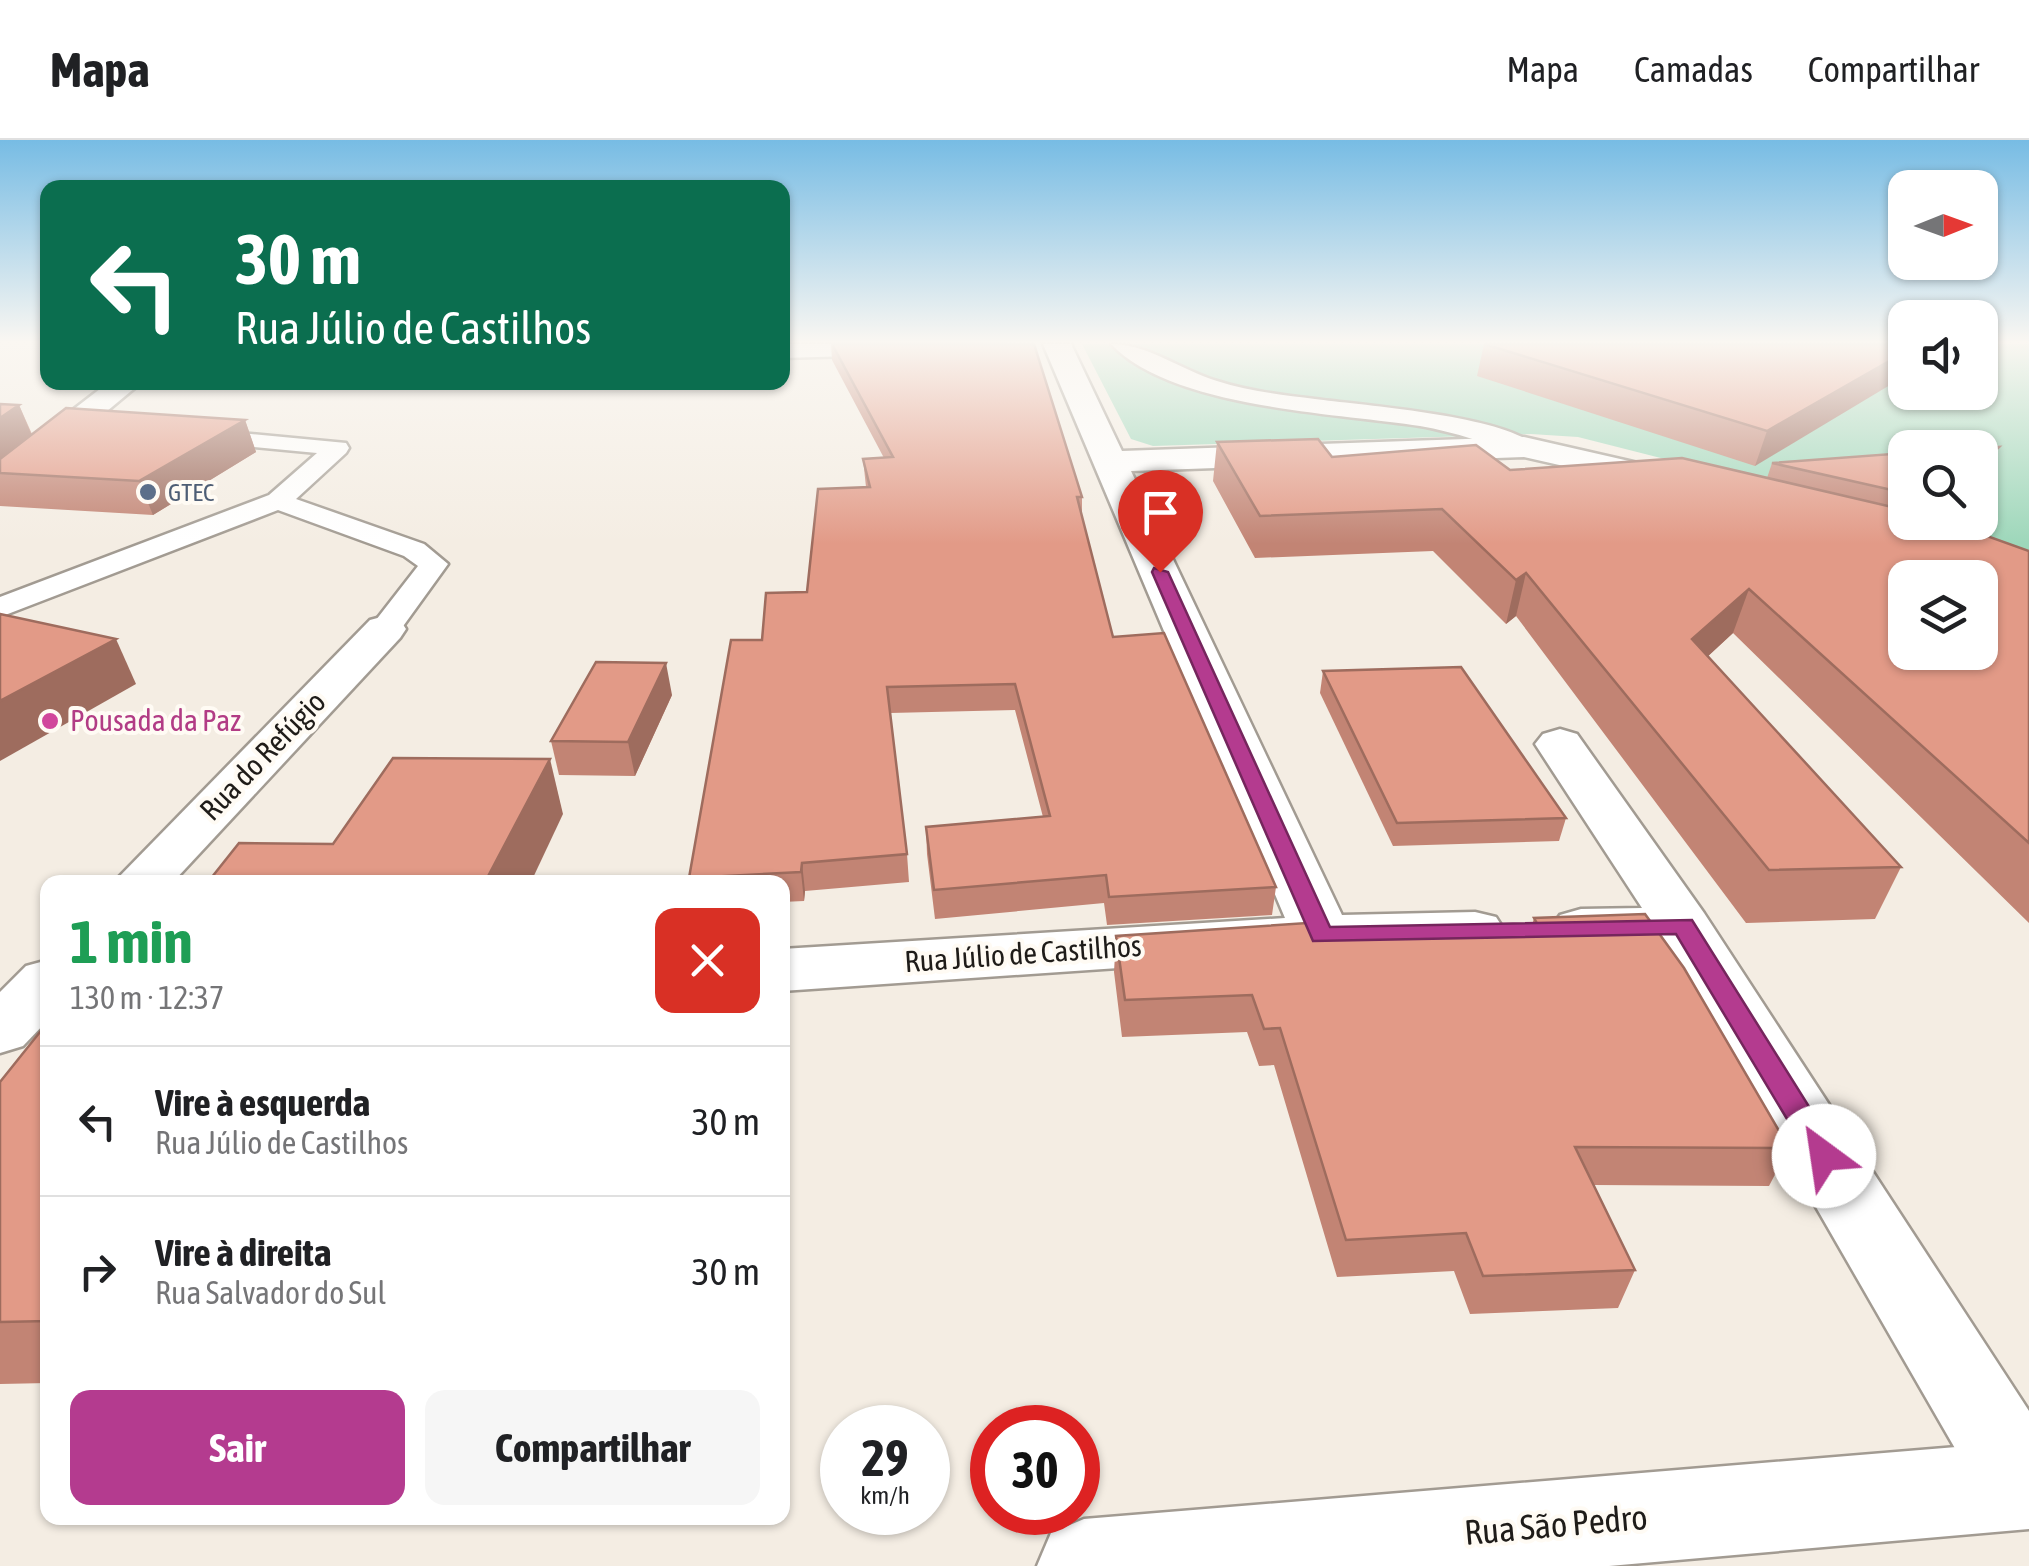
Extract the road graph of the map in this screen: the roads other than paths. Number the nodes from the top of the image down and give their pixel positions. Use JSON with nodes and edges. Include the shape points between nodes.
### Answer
{"nodes":[{"id":1,"x":91,"y":411,"type":"edge"},
{"id":2,"x":1088,"y":411,"type":"edge"},
{"id":3,"x":1360,"y":411,"type":"edge"},
{"id":4,"x":170,"y":436,"type":"edge"},
{"id":5,"x":1524,"y":447,"type":"junction"},
{"id":6,"x":1112,"y":462,"type":"junction"},
{"id":7,"x":0,"y":482,"type":"edge"},
{"id":8,"x":1704,"y":489,"type":"edge"},
{"id":9,"x":278,"y":501,"type":"junction"},
{"id":10,"x":0,"y":608,"type":"edge"},
{"id":11,"x":385,"y":628,"type":"joint"},
{"id":12,"x":1560,"y":744,"type":"dead end"},
{"id":13,"x":149,"y":875,"type":"edge"},
{"id":14,"x":1683,"y":926,"type":"junction"},
{"id":15,"x":1322,"y":935,"type":"junction"},
{"id":16,"x":790,"y":969,"type":"edge"},
{"id":17,"x":40,"y":989,"type":"edge"},
{"id":18,"x":0,"y":1030,"type":"edge"},
{"id":19,"x":2028,"y":1485,"type":"edge"},
{"id":20,"x":1084,"y":1566,"type":"edge"}],
"edges":[{"from":1,"to":7,"type":"street"},
{"from":2,"to":6,"type":"street"},
{"from":3,"to":5,"type":"lane","via":[[1482,428]]},
{"from":4,"to":9,"type":"lane","via":[[336,448]]},
{"from":5,"to":6,"type":"street"},
{"from":5,"to":8,"type":"street"},
{"from":6,"to":15,"type":"street"},
{"from":9,"to":10,"type":"lane"},
{"from":9,"to":11,"type":"lane","via":[[414,550],[434,564]]},
{"from":11,"to":13,"type":"street","name":"Rua do Refúgio"},
{"from":12,"to":14,"type":"street"},
{"from":14,"to":15,"type":"street","name":"Rua Júlio de Castilhos"},
{"from":14,"to":19,"type":"street"},
{"from":15,"to":16,"type":"street","name":"Rua Júlio de Castilhos"},
{"from":17,"to":18,"type":"street"},
{"from":19,"to":20,"type":"street","name":"Rua São Pedro"}]}
